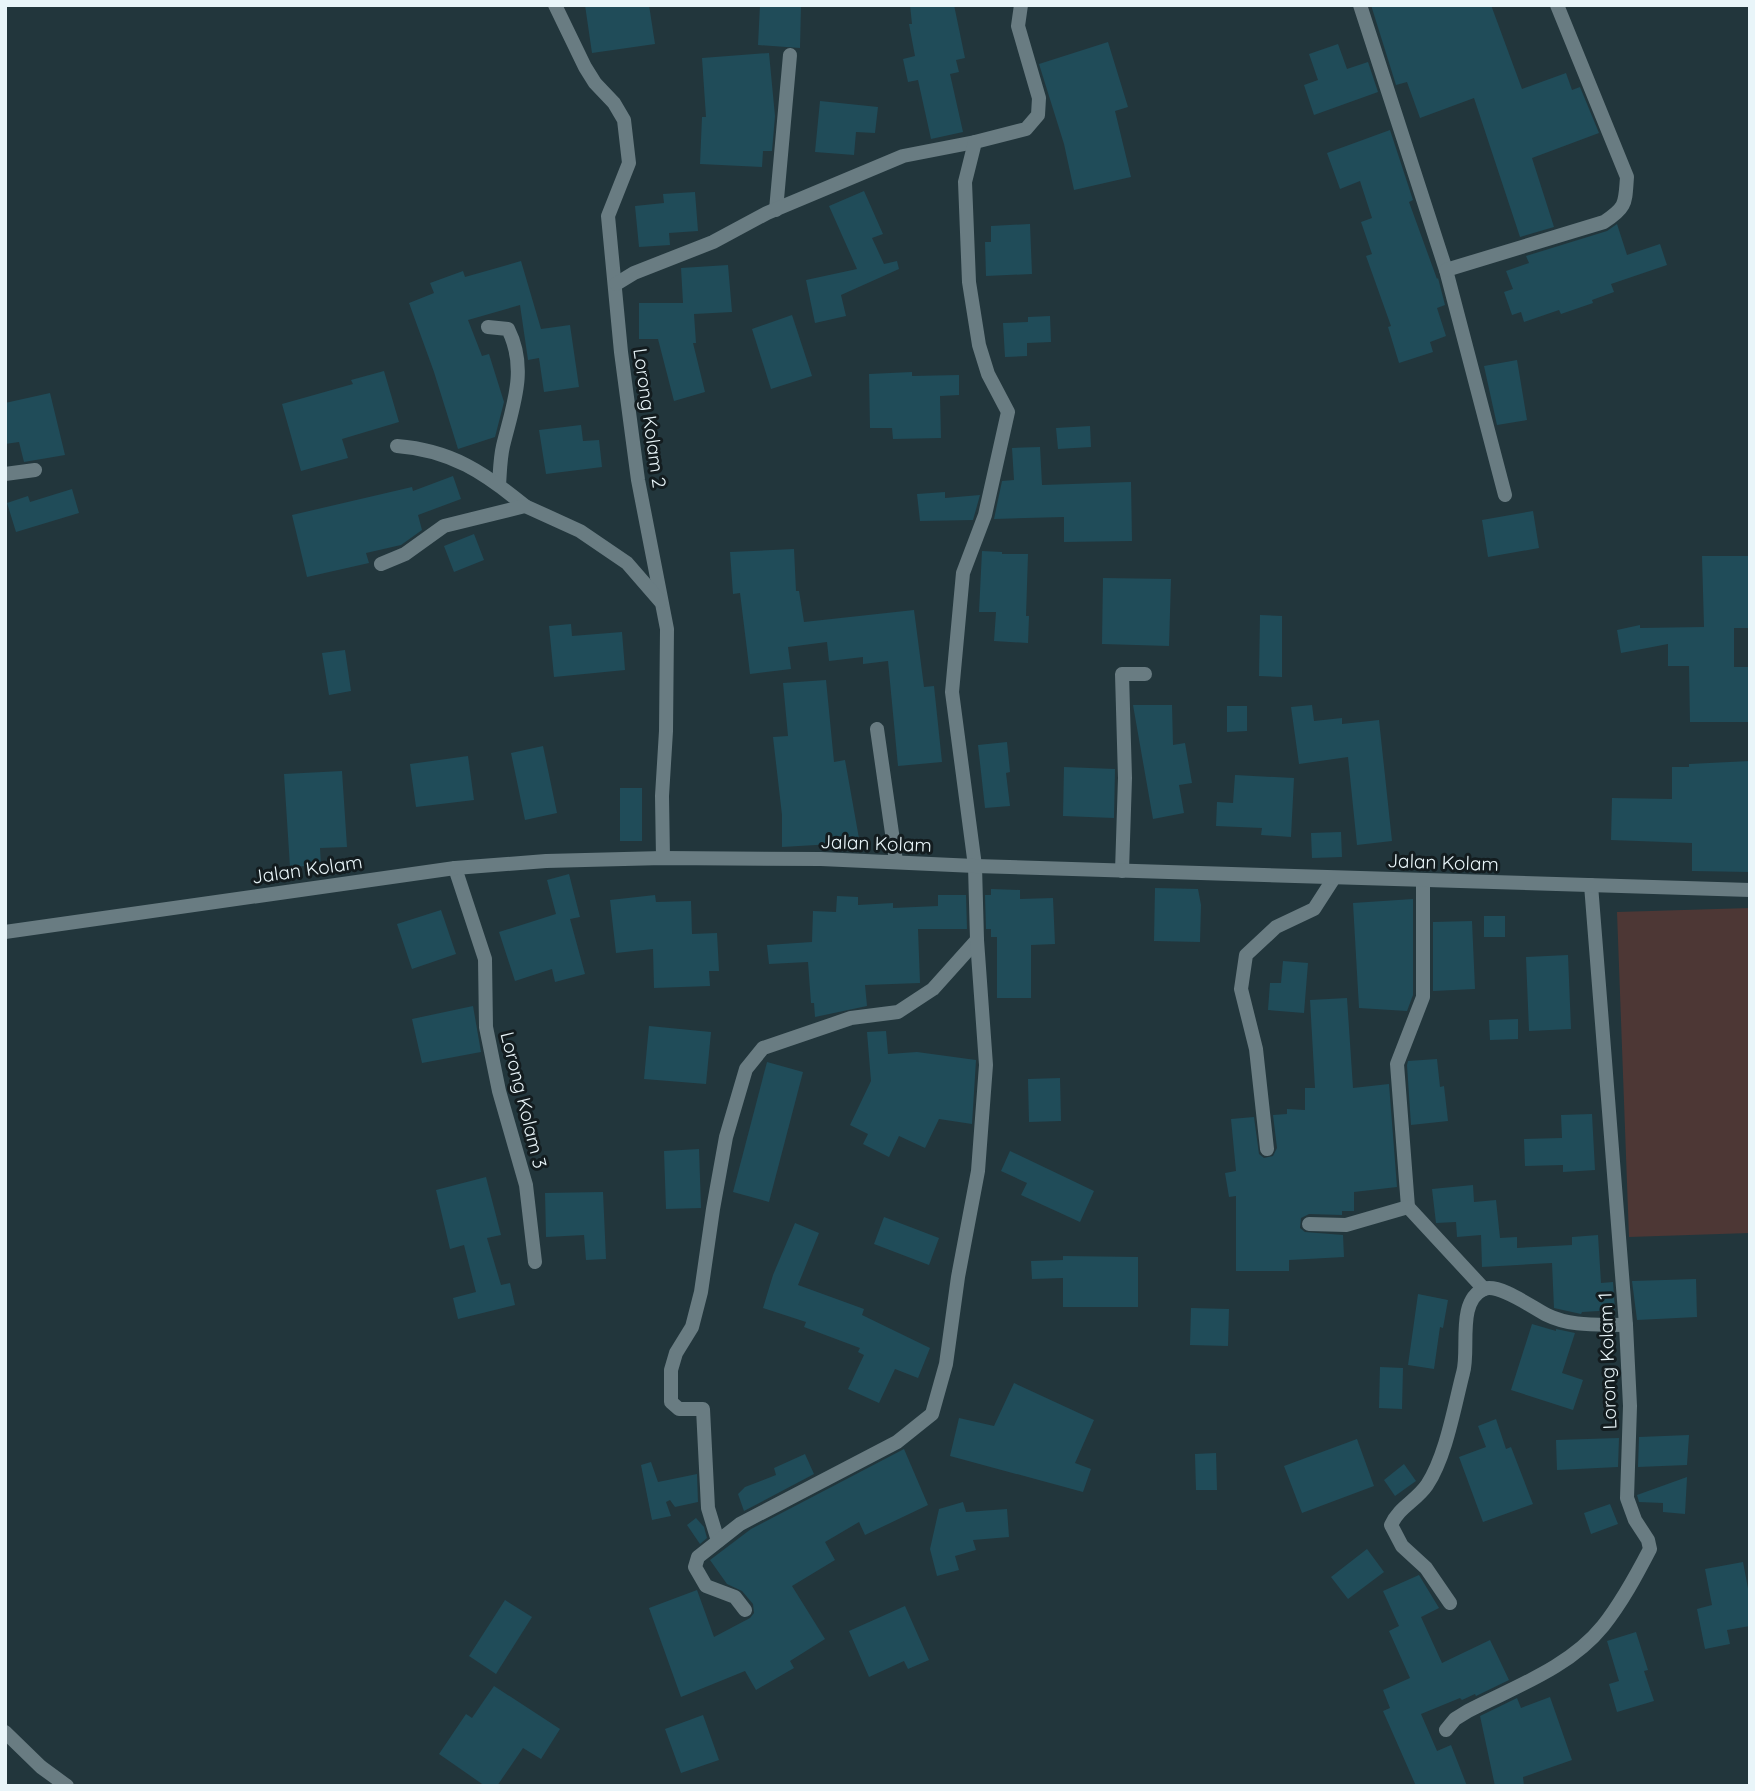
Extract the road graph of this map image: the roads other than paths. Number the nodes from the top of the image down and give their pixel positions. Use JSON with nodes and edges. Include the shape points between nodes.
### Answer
{"nodes":[{"id":1,"x":555,"y":5,"type":"edge"},
{"id":2,"x":1021,"y":5,"type":"edge"},
{"id":3,"x":1360,"y":5,"type":"edge"},
{"id":4,"x":1557,"y":5,"type":"edge"},
{"id":5,"x":790,"y":55,"type":"dead end"},
{"id":6,"x":975,"y":142,"type":"junction"},
{"id":7,"x":776,"y":210,"type":"junction"},
{"id":8,"x":1446,"y":270,"type":"junction"},
{"id":9,"x":616,"y":284,"type":"junction"},
{"id":10,"x":488,"y":327,"type":"dead end"},
{"id":11,"x":397,"y":446,"type":"dead end"},
{"id":12,"x":35,"y":470,"type":"dead end"},
{"id":13,"x":5,"y":474,"type":"edge"},
{"id":14,"x":499,"y":485,"type":"junction"},
{"id":15,"x":1505,"y":495,"type":"dead end"},
{"id":16,"x":525,"y":506,"type":"junction"},
{"id":17,"x":381,"y":564,"type":"dead end"},
{"id":18,"x":664,"y":605,"type":"junction"},
{"id":19,"x":1145,"y":674,"type":"dead end"},
{"id":20,"x":877,"y":729,"type":"dead end"},
{"id":21,"x":663,"y":859,"type":"junction"},
{"id":22,"x":896,"y":861,"type":"junction"},
{"id":23,"x":975,"y":866,"type":"junction"},
{"id":24,"x":454,"y":868,"type":"junction"},
{"id":25,"x":1122,"y":871,"type":"junction"},
{"id":26,"x":1334,"y":878,"type":"junction"},
{"id":27,"x":1423,"y":880,"type":"junction"},
{"id":28,"x":1591,"y":885,"type":"junction"},
{"id":29,"x":1750,"y":890,"type":"edge"},
{"id":30,"x":5,"y":932,"type":"edge"},
{"id":31,"x":977,"y":940,"type":"junction"},
{"id":32,"x":1267,"y":1149,"type":"dead end"},
{"id":33,"x":1408,"y":1207,"type":"junction"},
{"id":34,"x":1309,"y":1224,"type":"dead end"},
{"id":35,"x":535,"y":1262,"type":"dead end"},
{"id":36,"x":1484,"y":1289,"type":"junction"},
{"id":37,"x":1626,"y":1325,"type":"junction"},
{"id":38,"x":718,"y":1541,"type":"junction"},
{"id":39,"x":1450,"y":1602,"type":"dead end"},
{"id":40,"x":745,"y":1610,"type":"dead end"},
{"id":41,"x":1446,"y":1730,"type":"dead end"},
{"id":42,"x":5,"y":1732,"type":"edge"},
{"id":43,"x":67,"y":1786,"type":"edge"}],
"edges":[{"from":1,"to":9,"type":"street","name":"Lorong Kolam 2","via":[[590,75],[624,120],[629,163],[608,216]]},
{"from":2,"to":6,"type":"street","via":[[1018,26],[1040,99],[1038,115],[1026,129]]},
{"from":3,"to":8,"type":"street"},
{"from":4,"to":8,"type":"street","via":[[1627,177],[1620,211],[1604,222]]},
{"from":5,"to":7,"type":"street"},
{"from":6,"to":7,"type":"street","via":[[903,156]]},
{"from":6,"to":23,"type":"street","via":[[965,183],[970,282],[979,345],[1008,412],[985,515],[963,573],[952,692]]},
{"from":7,"to":9,"type":"street"},
{"from":8,"to":15,"type":"street"},
{"from":9,"to":18,"type":"street","name":"Lorong Kolam 2","via":[[638,480]]},
{"from":10,"to":14,"type":"street","via":[[508,329],[517,347],[518,387],[502,449]]},
{"from":11,"to":14,"type":"street","via":[[424,447]]},
{"from":12,"to":13,"type":"street"},
{"from":14,"to":16,"type":"street"},
{"from":16,"to":17,"type":"street","via":[[444,526],[405,554]]},
{"from":16,"to":18,"type":"street","via":[[580,531],[627,563]]},
{"from":18,"to":21,"type":"street","name":"Lorong Kolam 2"},
{"from":19,"to":25,"type":"street","via":[[1122,674]]},
{"from":20,"to":22,"type":"street"},
{"from":21,"to":22,"type":"street","name":"Jalan Kolam"},
{"from":21,"to":24,"type":"street","name":"Jalan Kolam"},
{"from":22,"to":23,"type":"street","name":"Jalan Kolam"},
{"from":23,"to":25,"type":"street","name":"Jalan Kolam"},
{"from":23,"to":31,"type":"street"},
{"from":24,"to":30,"type":"street","name":"Jalan Kolam"},
{"from":24,"to":35,"type":"street","name":"Lorong Kolam 3","via":[[485,959],[486,1027],[526,1185]]},
{"from":25,"to":26,"type":"street","name":"Jalan Kolam"},
{"from":26,"to":27,"type":"street","name":"Jalan Kolam"},
{"from":26,"to":32,"type":"street","via":[[1314,909],[1276,928],[1246,955],[1241,989],[1256,1049]]},
{"from":27,"to":28,"type":"street","name":"Jalan Kolam"},
{"from":27,"to":33,"type":"street","via":[[1423,996],[1397,1064]]},
{"from":28,"to":29,"type":"street","name":"Jalan Kolam"},
{"from":28,"to":37,"type":"street","name":"Lorong Kolam 1"},
{"from":31,"to":38,"type":"street","via":[[986,1065],[978,1171],[946,1364],[932,1414],[897,1443],[740,1524]]},
{"from":31,"to":38,"type":"street","via":[[933,989],[898,1012],[851,1018],[763,1048],[746,1069],[726,1136],[698,1304],[692,1328],[671,1370],[671,1402],[679,1409],[703,1409],[708,1508]]},
{"from":33,"to":34,"type":"street","via":[[1346,1225]]},
{"from":33,"to":36,"type":"street"},
{"from":36,"to":37,"type":"street","via":[[1498,1289],[1550,1317],[1577,1324]]},
{"from":36,"to":39,"type":"street","via":[[1471,1301],[1465,1330],[1466,1364],[1441,1454],[1426,1486],[1396,1514],[1391,1525],[1402,1546],[1426,1568]]},
{"from":37,"to":41,"type":"street","name":"Lorong Kolam 1","via":[[1630,1406],[1627,1498],[1650,1549],[1601,1629],[1552,1669],[1468,1711]]},
{"from":38,"to":40,"type":"street","via":[[698,1557],[695,1567],[706,1586],[735,1597]]},
{"from":42,"to":43,"type":"street"}]}
